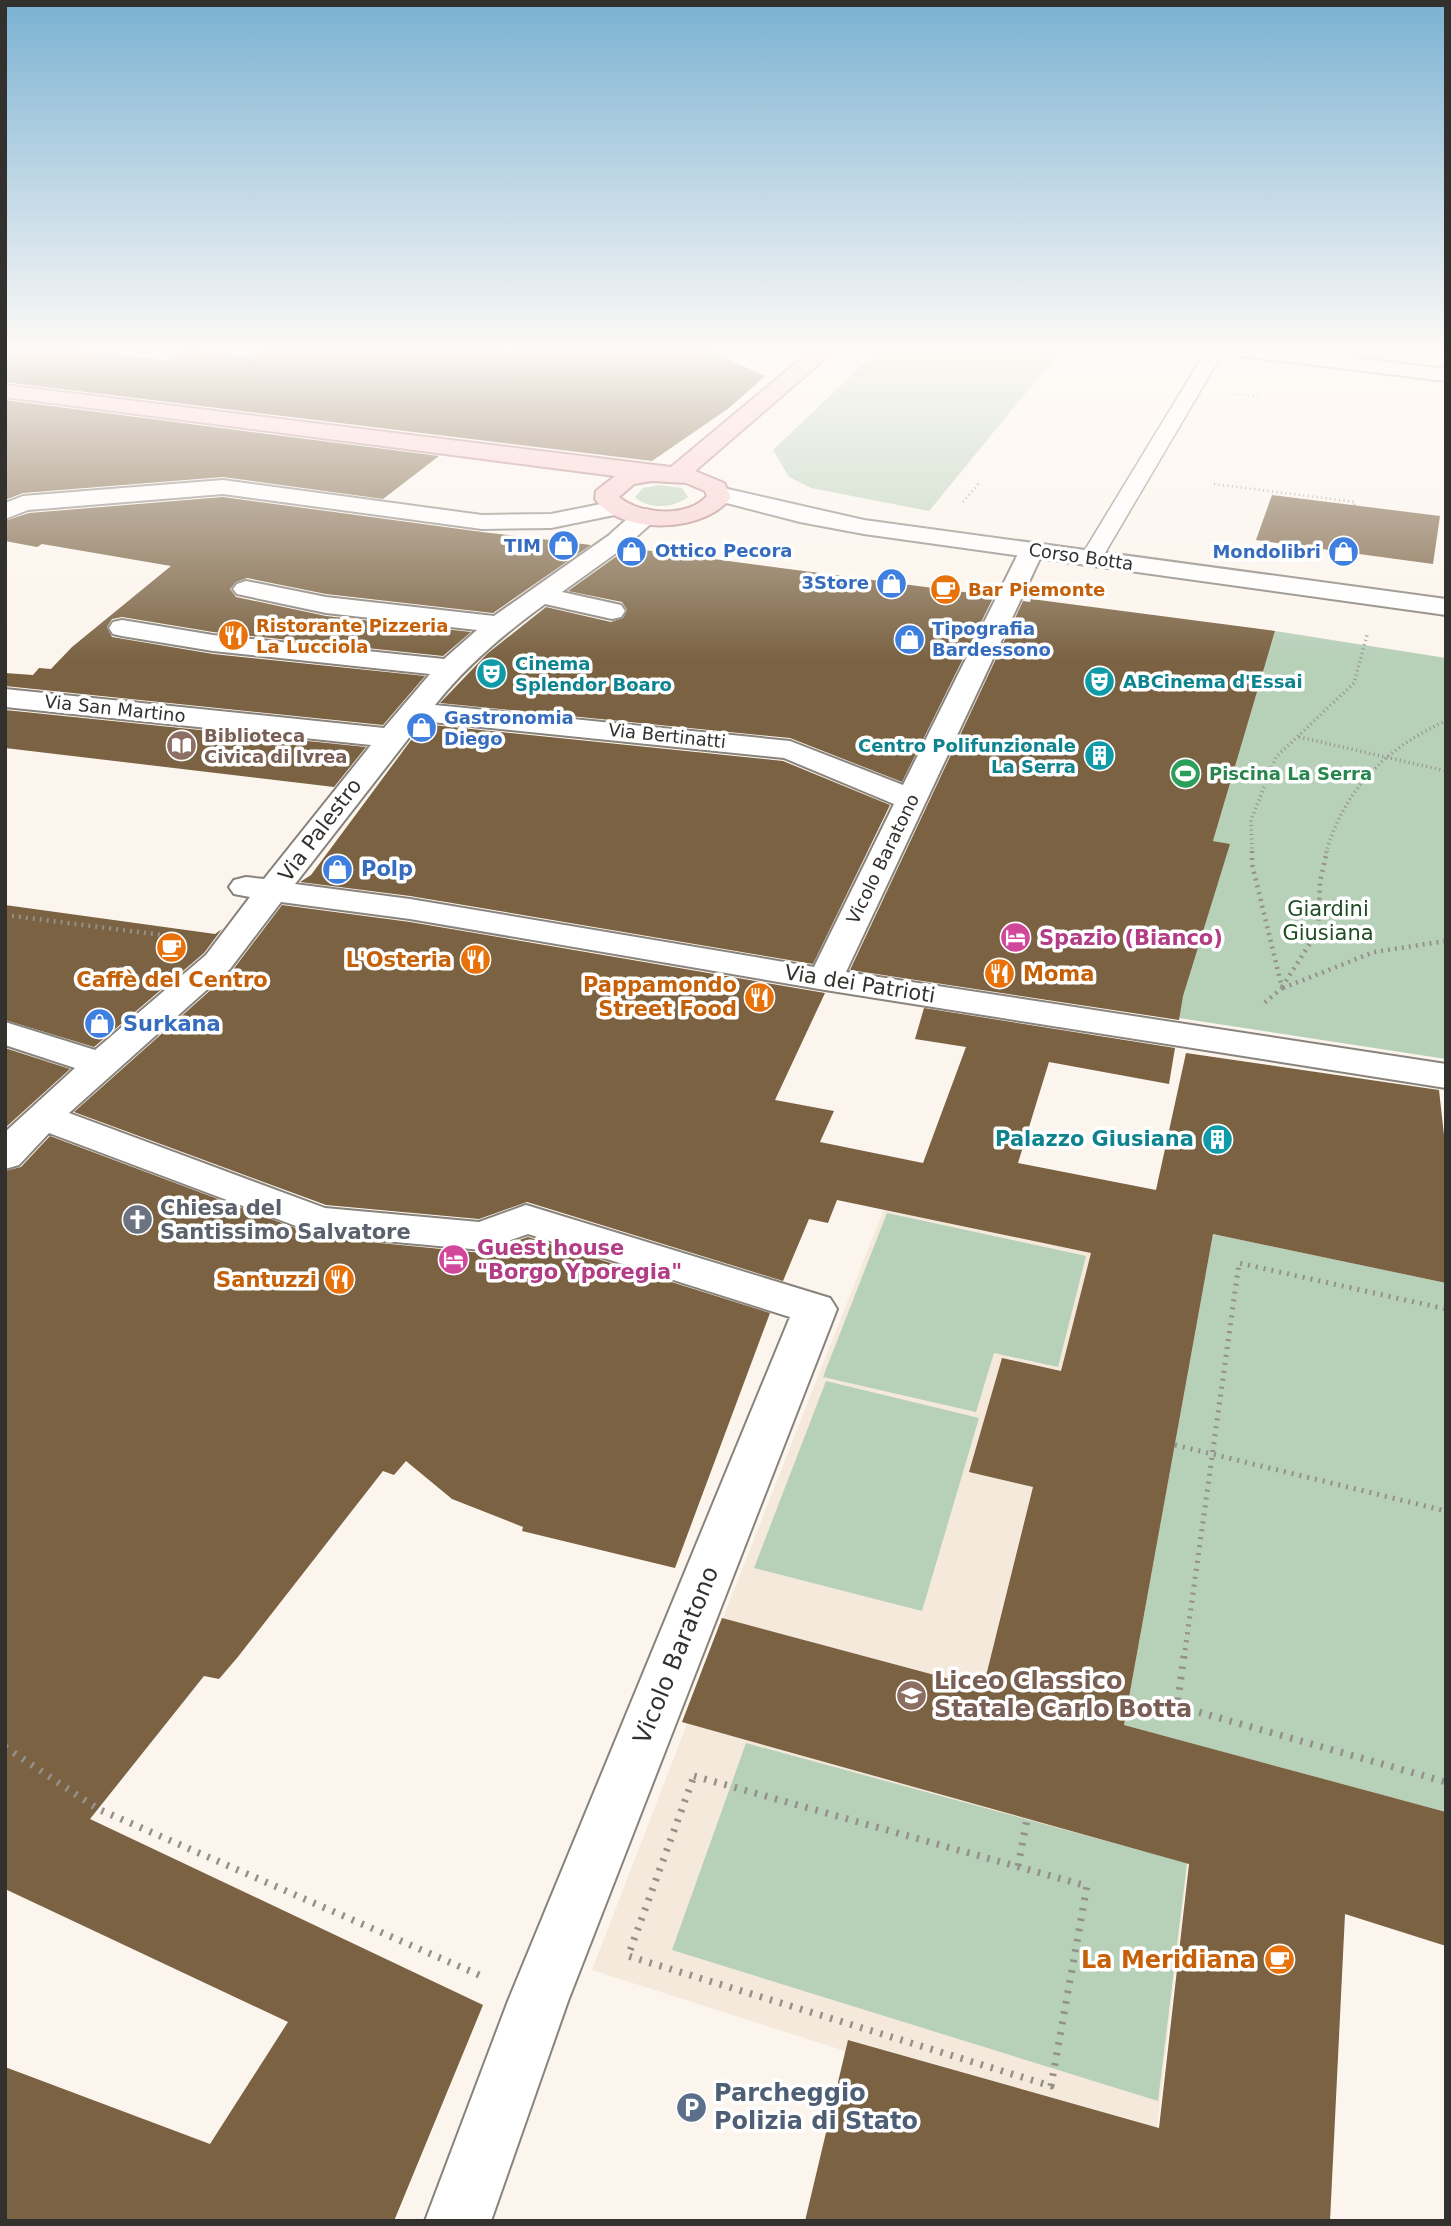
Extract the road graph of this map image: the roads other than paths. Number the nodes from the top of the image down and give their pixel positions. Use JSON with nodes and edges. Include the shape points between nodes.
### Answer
{"nodes":[{"id":1,"x":472,"y":453,"type":"edge"},
{"id":2,"x":704,"y":453,"type":"edge"},
{"id":3,"x":724,"y":453,"type":"edge"},
{"id":4,"x":1154,"y":453,"type":"edge"},
{"id":5,"x":496,"y":456,"type":"junction"},
{"id":6,"x":652,"y":474,"type":"junction"},
{"id":7,"x":677,"y":474,"type":"junction"},
{"id":8,"x":714,"y":489,"type":"junction"},
{"id":9,"x":611,"y":501,"type":"junction"},
{"id":10,"x":5,"y":512,"type":"edge"},
{"id":11,"x":645,"y":516,"type":"junction"},
{"id":12,"x":1032,"y":550,"type":"junction"},
{"id":13,"x":1091,"y":558,"type":"junction"},
{"id":14,"x":246,"y":589,"type":"dead end"},
{"id":15,"x":540,"y":595,"type":"junction"},
{"id":16,"x":1446,"y":607,"type":"edge"},
{"id":17,"x":612,"y":611,"type":"dead end"},
{"id":18,"x":499,"y":625,"type":"junction"},
{"id":19,"x":122,"y":628,"type":"dead end"},
{"id":20,"x":450,"y":668,"type":"junction"},
{"id":21,"x":5,"y":698,"type":"edge"},
{"id":22,"x":413,"y":711,"type":"junction"},
{"id":23,"x":391,"y":738,"type":"junction"},
{"id":24,"x":912,"y":800,"type":"junction"},
{"id":25,"x":261,"y":889,"type":"junction"},
{"id":26,"x":825,"y":979,"type":"junction"},
{"id":27,"x":5,"y":1034,"type":"edge"},
{"id":28,"x":102,"y":1065,"type":"junction"},
{"id":29,"x":1446,"y":1076,"type":"edge"},
{"id":30,"x":42,"y":1117,"type":"junction"},
{"id":31,"x":5,"y":1156,"type":"edge"},
{"id":32,"x":458,"y":2221,"type":"edge"}],
"edges":[{"from":1,"to":5,"type":"main road"},
{"from":2,"to":7,"type":"main road"},
{"from":3,"to":8,"type":"main road"},
{"from":4,"to":13,"type":"lane"},
{"from":5,"to":6,"type":"main road"},
{"from":5,"to":9,"type":"main road","via":[[550,470]]},
{"from":6,"to":7,"type":"main road"},
{"from":6,"to":9,"type":"main road","via":[[621,481]]},
{"from":7,"to":8,"type":"main road"},
{"from":8,"to":11,"type":"main road","via":[[714,504],[698,512]]},
{"from":8,"to":12,"type":"street","name":"Corso Botta","via":[[800,515]]},
{"from":9,"to":10,"type":"street","via":[[551,521],[482,522],[223,487],[23,503]]},
{"from":9,"to":11,"type":"main road"},
{"from":11,"to":15,"type":"street","name":"Via Palestro"},
{"from":12,"to":13,"type":"street","name":"Corso Botta"},
{"from":12,"to":24,"type":"street","name":"Vicolo Baratono"},
{"from":13,"to":16,"type":"street","name":"Corso Botta"},
{"from":14,"to":18,"type":"street","via":[[326,605]]},
{"from":15,"to":17,"type":"street"},
{"from":15,"to":18,"type":"street","name":"Via Palestro"},
{"from":18,"to":20,"type":"street","name":"Via Palestro"},
{"from":19,"to":20,"type":"street","via":[[213,643]]},
{"from":20,"to":22,"type":"street","name":"Via Palestro"},
{"from":21,"to":23,"type":"street","name":"Via San Martino"},
{"from":22,"to":23,"type":"street","name":"Via Palestro"},
{"from":22,"to":24,"type":"street","name":"Via Bertinatti","via":[[790,750]]},
{"from":23,"to":25,"type":"street","name":"Via Palestro"},
{"from":24,"to":26,"type":"street","name":"Vicolo Baratono"},
{"from":25,"to":26,"type":"street","name":"Via dei Patrioti"},
{"from":25,"to":28,"type":"street","name":"Via Palestro","via":[[218,962]]},
{"from":26,"to":29,"type":"street","name":"Via dei Patrioti"},
{"from":27,"to":28,"type":"street"},
{"from":28,"to":30,"type":"street","name":"Via Palestro"},
{"from":30,"to":31,"type":"street","name":"Via Palestro"},
{"from":30,"to":32,"type":"street","name":"Vicolo Baratono","via":[[320,1221],[482,1236],[526,1219],[815,1309],[538,2001]]}]}
